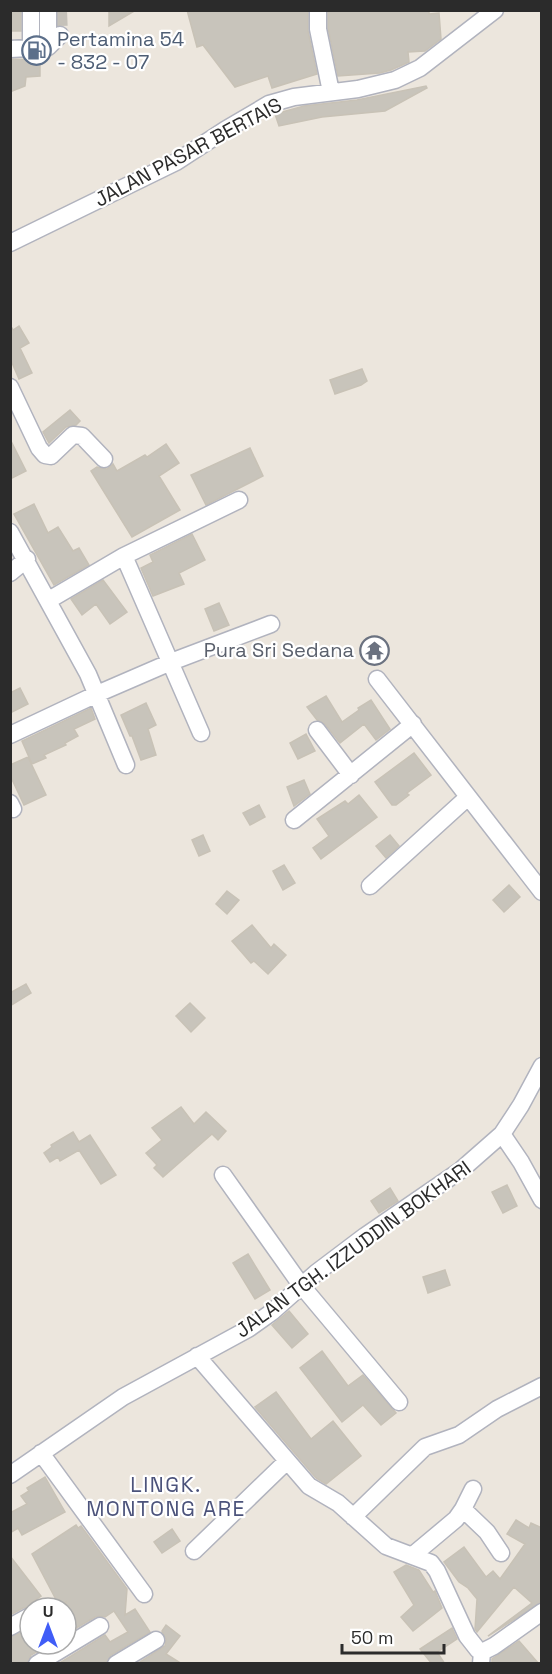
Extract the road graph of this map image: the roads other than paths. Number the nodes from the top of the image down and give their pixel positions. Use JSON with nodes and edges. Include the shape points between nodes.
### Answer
{"nodes":[{"id":1,"x":31,"y":10,"type":"edge"},
{"id":2,"x":48,"y":10,"type":"edge"},
{"id":3,"x":318,"y":10,"type":"edge"},
{"id":4,"x":495,"y":10,"type":"edge"},
{"id":5,"x":46,"y":44,"type":"junction"},
{"id":6,"x":10,"y":49,"type":"edge"},
{"id":7,"x":331,"y":92,"type":"junction"},
{"id":8,"x":10,"y":243,"type":"edge"},
{"id":9,"x":10,"y":387,"type":"edge"},
{"id":10,"x":104,"y":459,"type":"dead end"},
{"id":11,"x":239,"y":500,"type":"dead end"},
{"id":12,"x":10,"y":532,"type":"edge"},
{"id":13,"x":124,"y":556,"type":"junction"},
{"id":14,"x":27,"y":559,"type":"junction"},
{"id":15,"x":10,"y":573,"type":"edge"},
{"id":16,"x":49,"y":600,"type":"junction"},
{"id":17,"x":271,"y":624,"type":"dead end"},
{"id":18,"x":171,"y":662,"type":"junction"},
{"id":19,"x":377,"y":680,"type":"dead end"},
{"id":20,"x":97,"y":694,"type":"junction"},
{"id":21,"x":413,"y":724,"type":"junction"},
{"id":22,"x":317,"y":730,"type":"dead end"},
{"id":23,"x":201,"y":733,"type":"dead end"},
{"id":24,"x":10,"y":735,"type":"edge"},
{"id":25,"x":126,"y":765,"type":"dead end"},
{"id":26,"x":351,"y":776,"type":"junction"},
{"id":27,"x":468,"y":797,"type":"junction"},
{"id":28,"x":294,"y":820,"type":"dead end"},
{"id":29,"x":370,"y":886,"type":"dead end"},
{"id":30,"x":542,"y":892,"type":"edge"},
{"id":31,"x":541,"y":1070,"type":"edge"},
{"id":32,"x":502,"y":1134,"type":"junction"},
{"id":33,"x":223,"y":1175,"type":"dead end"},
{"id":34,"x":542,"y":1200,"type":"edge"},
{"id":35,"x":301,"y":1285,"type":"junction"},
{"id":36,"x":197,"y":1356,"type":"junction"},
{"id":37,"x":542,"y":1386,"type":"edge"},
{"id":38,"x":399,"y":1402,"type":"dead end"},
{"id":39,"x":41,"y":1453,"type":"junction"},
{"id":40,"x":287,"y":1461,"type":"junction"},
{"id":41,"x":10,"y":1475,"type":"edge"},
{"id":42,"x":473,"y":1489,"type":"dead end"},
{"id":43,"x":463,"y":1509,"type":"junction"},
{"id":44,"x":353,"y":1517,"type":"junction"},
{"id":45,"x":195,"y":1551,"type":"dead end"},
{"id":46,"x":501,"y":1553,"type":"dead end"},
{"id":47,"x":413,"y":1555,"type":"junction"},
{"id":48,"x":144,"y":1594,"type":"dead end"},
{"id":49,"x":542,"y":1612,"type":"edge"},
{"id":50,"x":100,"y":1626,"type":"dead end"},
{"id":51,"x":156,"y":1640,"type":"dead end"},
{"id":52,"x":482,"y":1658,"type":"edge"},
{"id":53,"x":37,"y":1664,"type":"edge"},
{"id":54,"x":116,"y":1664,"type":"edge"}],
"edges":[{"from":1,"to":5,"type":"street"},
{"from":2,"to":5,"type":"street"},
{"from":3,"to":7,"type":"street"},
{"from":4,"to":7,"type":"street","name":"JALAN PASAR BERTAIS","via":[[420,68],[396,80]]},
{"from":5,"to":6,"type":"street"},
{"from":7,"to":8,"type":"street","name":"JALAN PASAR BERTAIS","via":[[269,104],[176,162]]},
{"from":9,"to":10,"type":"street","via":[[45,455],[51,456],[77,434]]},
{"from":11,"to":13,"type":"street"},
{"from":12,"to":14,"type":"street"},
{"from":13,"to":16,"type":"street"},
{"from":13,"to":18,"type":"street"},
{"from":14,"to":15,"type":"street"},
{"from":14,"to":16,"type":"street"},
{"from":16,"to":20,"type":"street"},
{"from":17,"to":18,"type":"street"},
{"from":18,"to":20,"type":"street"},
{"from":18,"to":23,"type":"street"},
{"from":19,"to":21,"type":"street"},
{"from":20,"to":24,"type":"street"},
{"from":20,"to":25,"type":"street"},
{"from":21,"to":26,"type":"street"},
{"from":21,"to":27,"type":"street"},
{"from":22,"to":26,"type":"street"},
{"from":26,"to":28,"type":"street"},
{"from":27,"to":29,"type":"street"},
{"from":27,"to":30,"type":"street"},
{"from":31,"to":32,"type":"street","name":"JALAN TGH. IZZUDDIN BOKHARI"},
{"from":32,"to":34,"type":"street"},
{"from":32,"to":35,"type":"street","name":"JALAN TGH. IZZUDDIN BOKHARI","via":[[461,1170]]},
{"from":33,"to":35,"type":"street"},
{"from":35,"to":36,"type":"street","name":"JALAN TGH. IZZUDDIN BOKHARI","via":[[248,1329]]},
{"from":35,"to":38,"type":"street"},
{"from":36,"to":39,"type":"street","name":"JALAN TGH. IZZUDDIN BOKHARI","via":[[123,1397]]},
{"from":36,"to":40,"type":"street"},
{"from":37,"to":44,"type":"street","via":[[497,1409],[459,1435],[419,1451]]},
{"from":39,"to":41,"type":"street","name":"JALAN TGH. IZZUDDIN BOKHARI"},
{"from":39,"to":48,"type":"street"},
{"from":40,"to":44,"type":"street","via":[[309,1486]]},
{"from":40,"to":45,"type":"street"},
{"from":42,"to":43,"type":"street"},
{"from":43,"to":46,"type":"street"},
{"from":43,"to":47,"type":"street"},
{"from":44,"to":47,"type":"street","via":[[386,1546]]},
{"from":47,"to":52,"type":"street","via":[[431,1563],[437,1571],[467,1636]]},
{"from":49,"to":52,"type":"street"},
{"from":50,"to":53,"type":"street"},
{"from":51,"to":54,"type":"street"}]}
